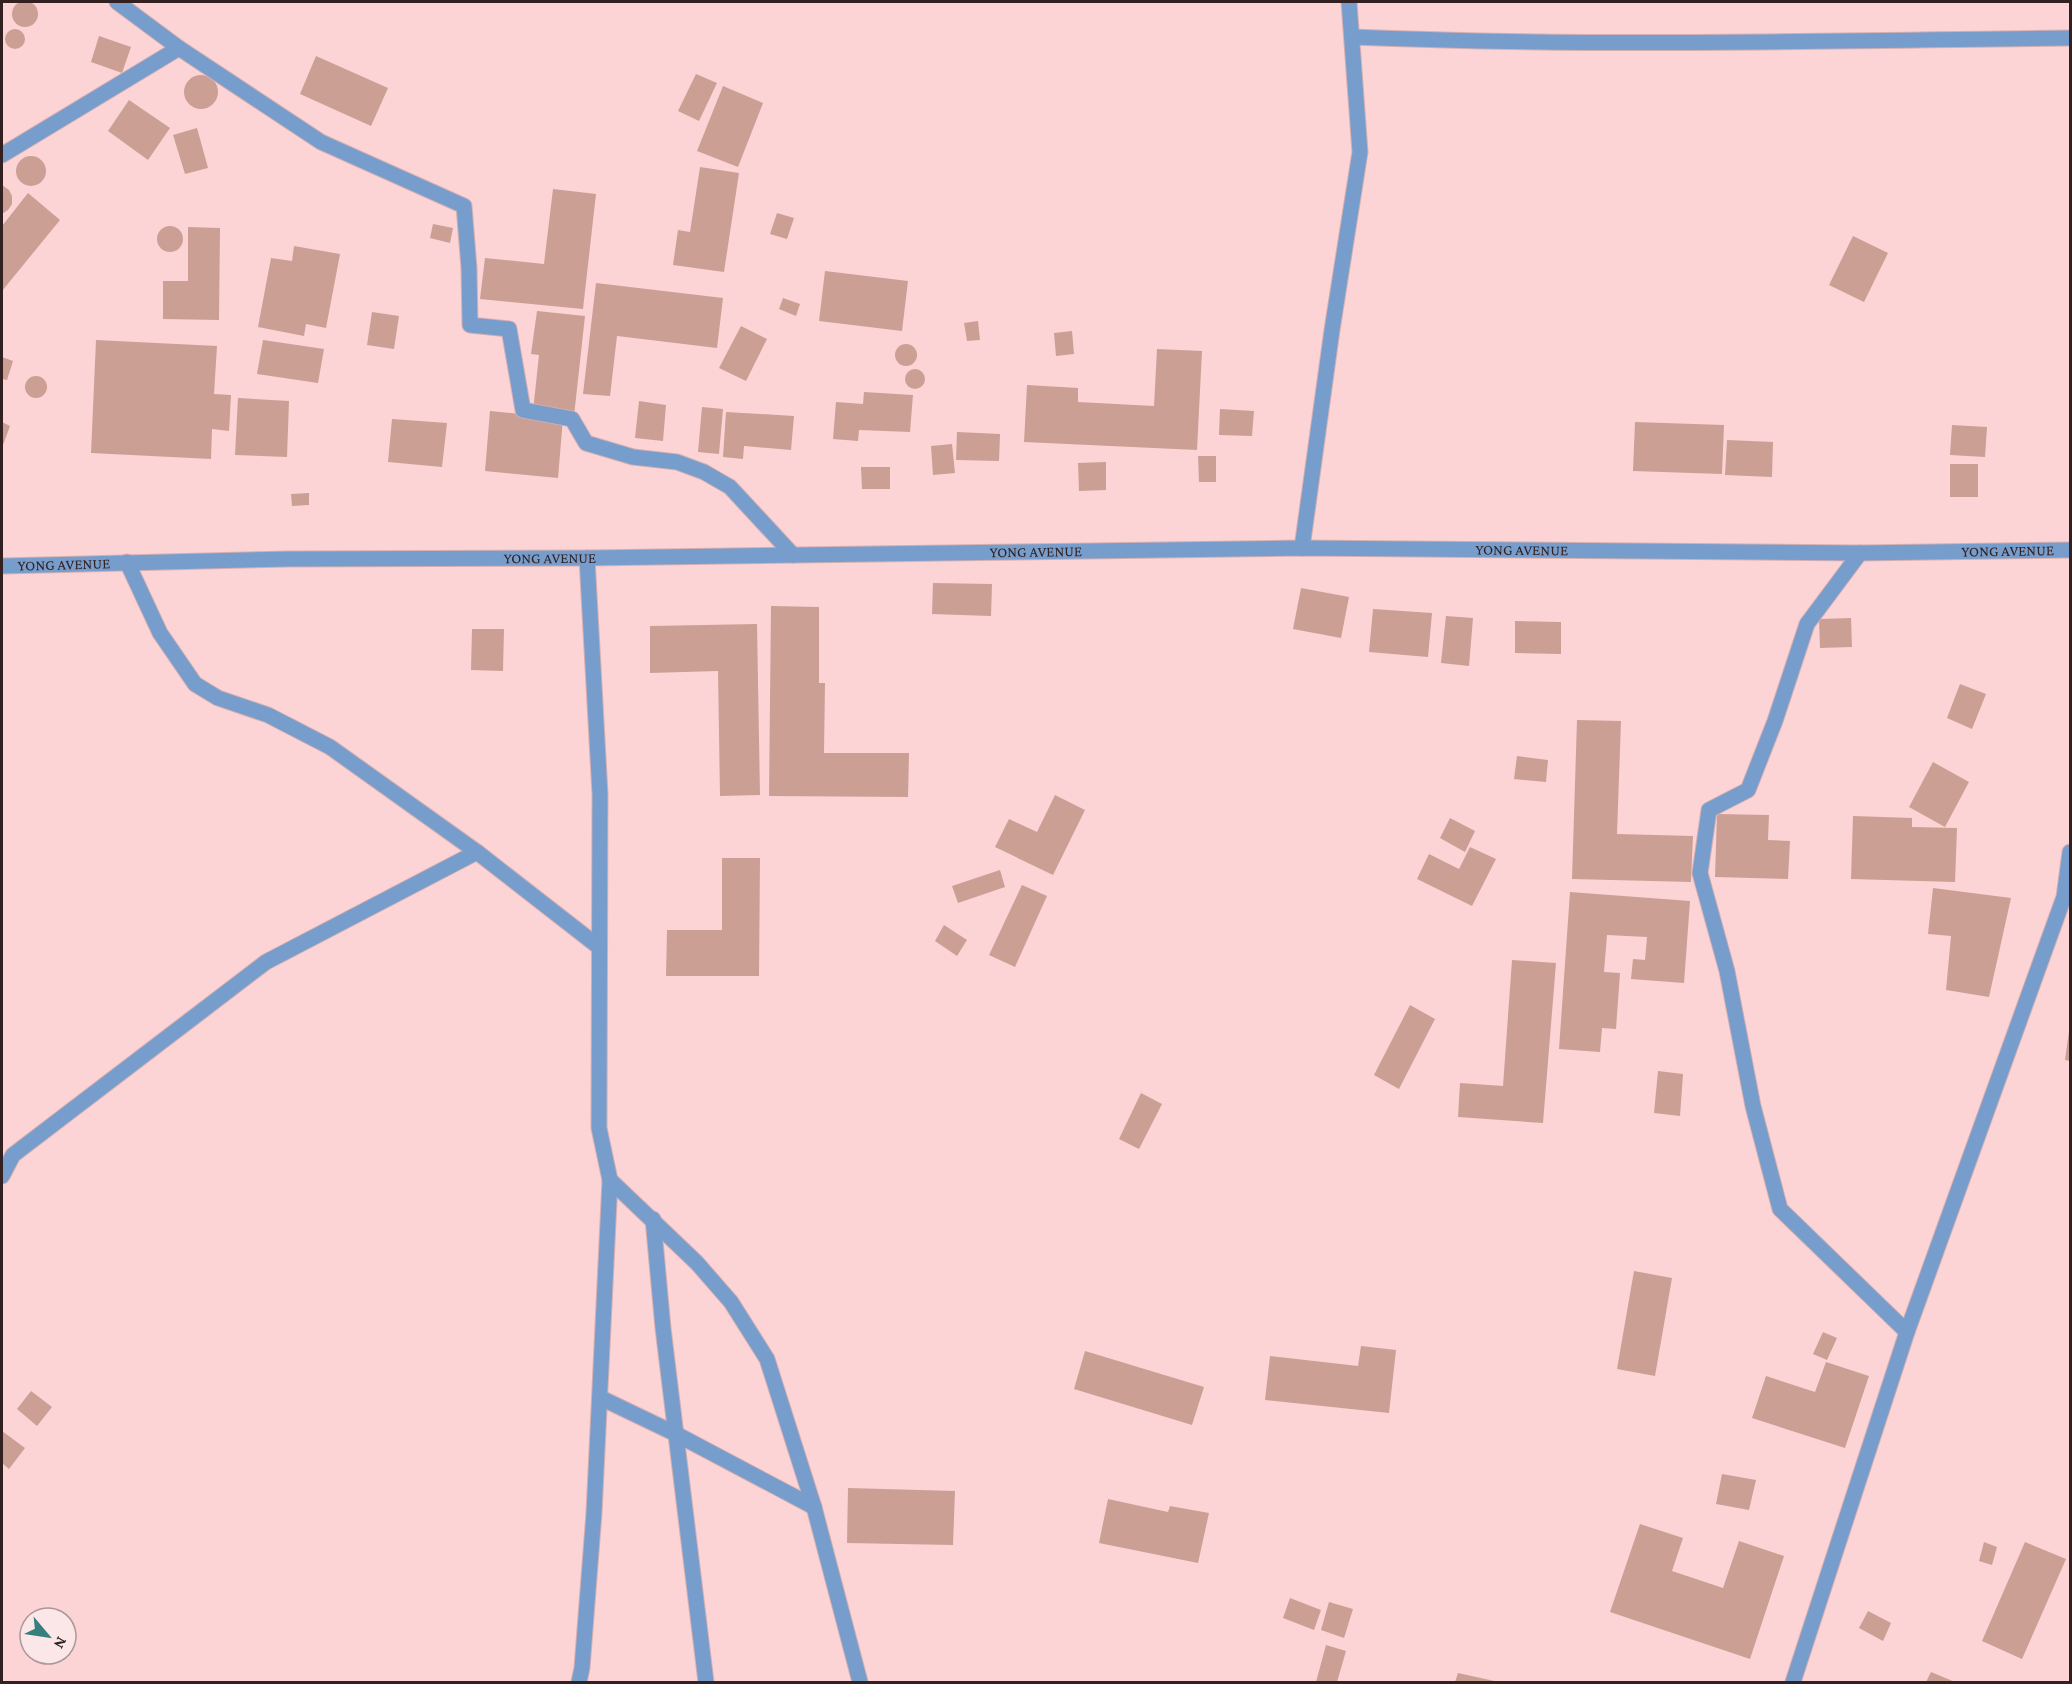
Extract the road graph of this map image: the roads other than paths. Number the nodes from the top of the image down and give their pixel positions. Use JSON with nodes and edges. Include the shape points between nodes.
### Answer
{"nodes":[{"id":1,"x":117,"y":2,"type":"edge"},
{"id":2,"x":1348,"y":2,"type":"edge"},
{"id":3,"x":1352,"y":37,"type":"junction"},
{"id":4,"x":2070,"y":38,"type":"edge"},
{"id":5,"x":179,"y":48,"type":"junction"},
{"id":6,"x":2,"y":155,"type":"edge"},
{"id":7,"x":1302,"y":548,"type":"junction"},
{"id":8,"x":2070,"y":550,"type":"edge"},
{"id":9,"x":1860,"y":553,"type":"junction"},
{"id":10,"x":793,"y":555,"type":"junction"},
{"id":11,"x":587,"y":558,"type":"junction"},
{"id":12,"x":127,"y":562,"type":"junction"},
{"id":13,"x":2,"y":566,"type":"edge"},
{"id":14,"x":477,"y":852,"type":"junction"},
{"id":15,"x":2070,"y":852,"type":"edge"},
{"id":16,"x":599,"y":947,"type":"junction"},
{"id":17,"x":2,"y":1176,"type":"edge"},
{"id":18,"x":610,"y":1180,"type":"junction"},
{"id":19,"x":653,"y":1219,"type":"junction"},
{"id":20,"x":1907,"y":1332,"type":"junction"},
{"id":21,"x":601,"y":1398,"type":"junction"},
{"id":22,"x":676,"y":1434,"type":"junction"},
{"id":23,"x":814,"y":1507,"type":"junction"},
{"id":24,"x":583,"y":1678,"type":"edge"},
{"id":25,"x":706,"y":1683,"type":"edge"},
{"id":26,"x":861,"y":1683,"type":"edge"},
{"id":27,"x":1793,"y":1683,"type":"edge"}],
"edges":[{"from":1,"to":5,"type":"street"},
{"from":2,"to":3,"type":"street"},
{"from":3,"to":4,"type":"street","via":[[1669,43]]},
{"from":3,"to":7,"type":"street","via":[[1360,152]]},
{"from":5,"to":6,"type":"street"},
{"from":5,"to":10,"type":"street","via":[[321,142],[464,206],[470,325],[509,329],[523,410],[572,419],[586,443],[633,457],[676,462],[704,472],[730,487]]},
{"from":7,"to":9,"type":"street","name":"YONG AVENUE"},
{"from":7,"to":10,"type":"street","name":"YONG AVENUE"},
{"from":8,"to":9,"type":"street","name":"YONG AVENUE"},
{"from":9,"to":20,"type":"street","via":[[1807,624],[1748,790],[1709,810],[1700,873],[1727,971],[1753,1106],[1780,1209]]},
{"from":10,"to":11,"type":"street","name":"YONG AVENUE"},
{"from":11,"to":12,"type":"street","name":"YONG AVENUE"},
{"from":11,"to":16,"type":"street","via":[[600,794]]},
{"from":12,"to":13,"type":"street","name":"YONG AVENUE"},
{"from":12,"to":14,"type":"street","via":[[160,633],[195,684],[330,747]]},
{"from":14,"to":16,"type":"street"},
{"from":14,"to":17,"type":"street","via":[[266,962],[13,1155]]},
{"from":15,"to":20,"type":"street","via":[[2064,897]]},
{"from":16,"to":18,"type":"street","via":[[599,1128]]},
{"from":18,"to":19,"type":"street"},
{"from":18,"to":21,"type":"street"},
{"from":19,"to":22,"type":"street"},
{"from":19,"to":23,"type":"street","via":[[731,1302],[767,1359]]},
{"from":20,"to":27,"type":"street"},
{"from":21,"to":22,"type":"street"},
{"from":21,"to":24,"type":"street"},
{"from":22,"to":23,"type":"street"},
{"from":22,"to":25,"type":"street"},
{"from":23,"to":26,"type":"street"}]}
